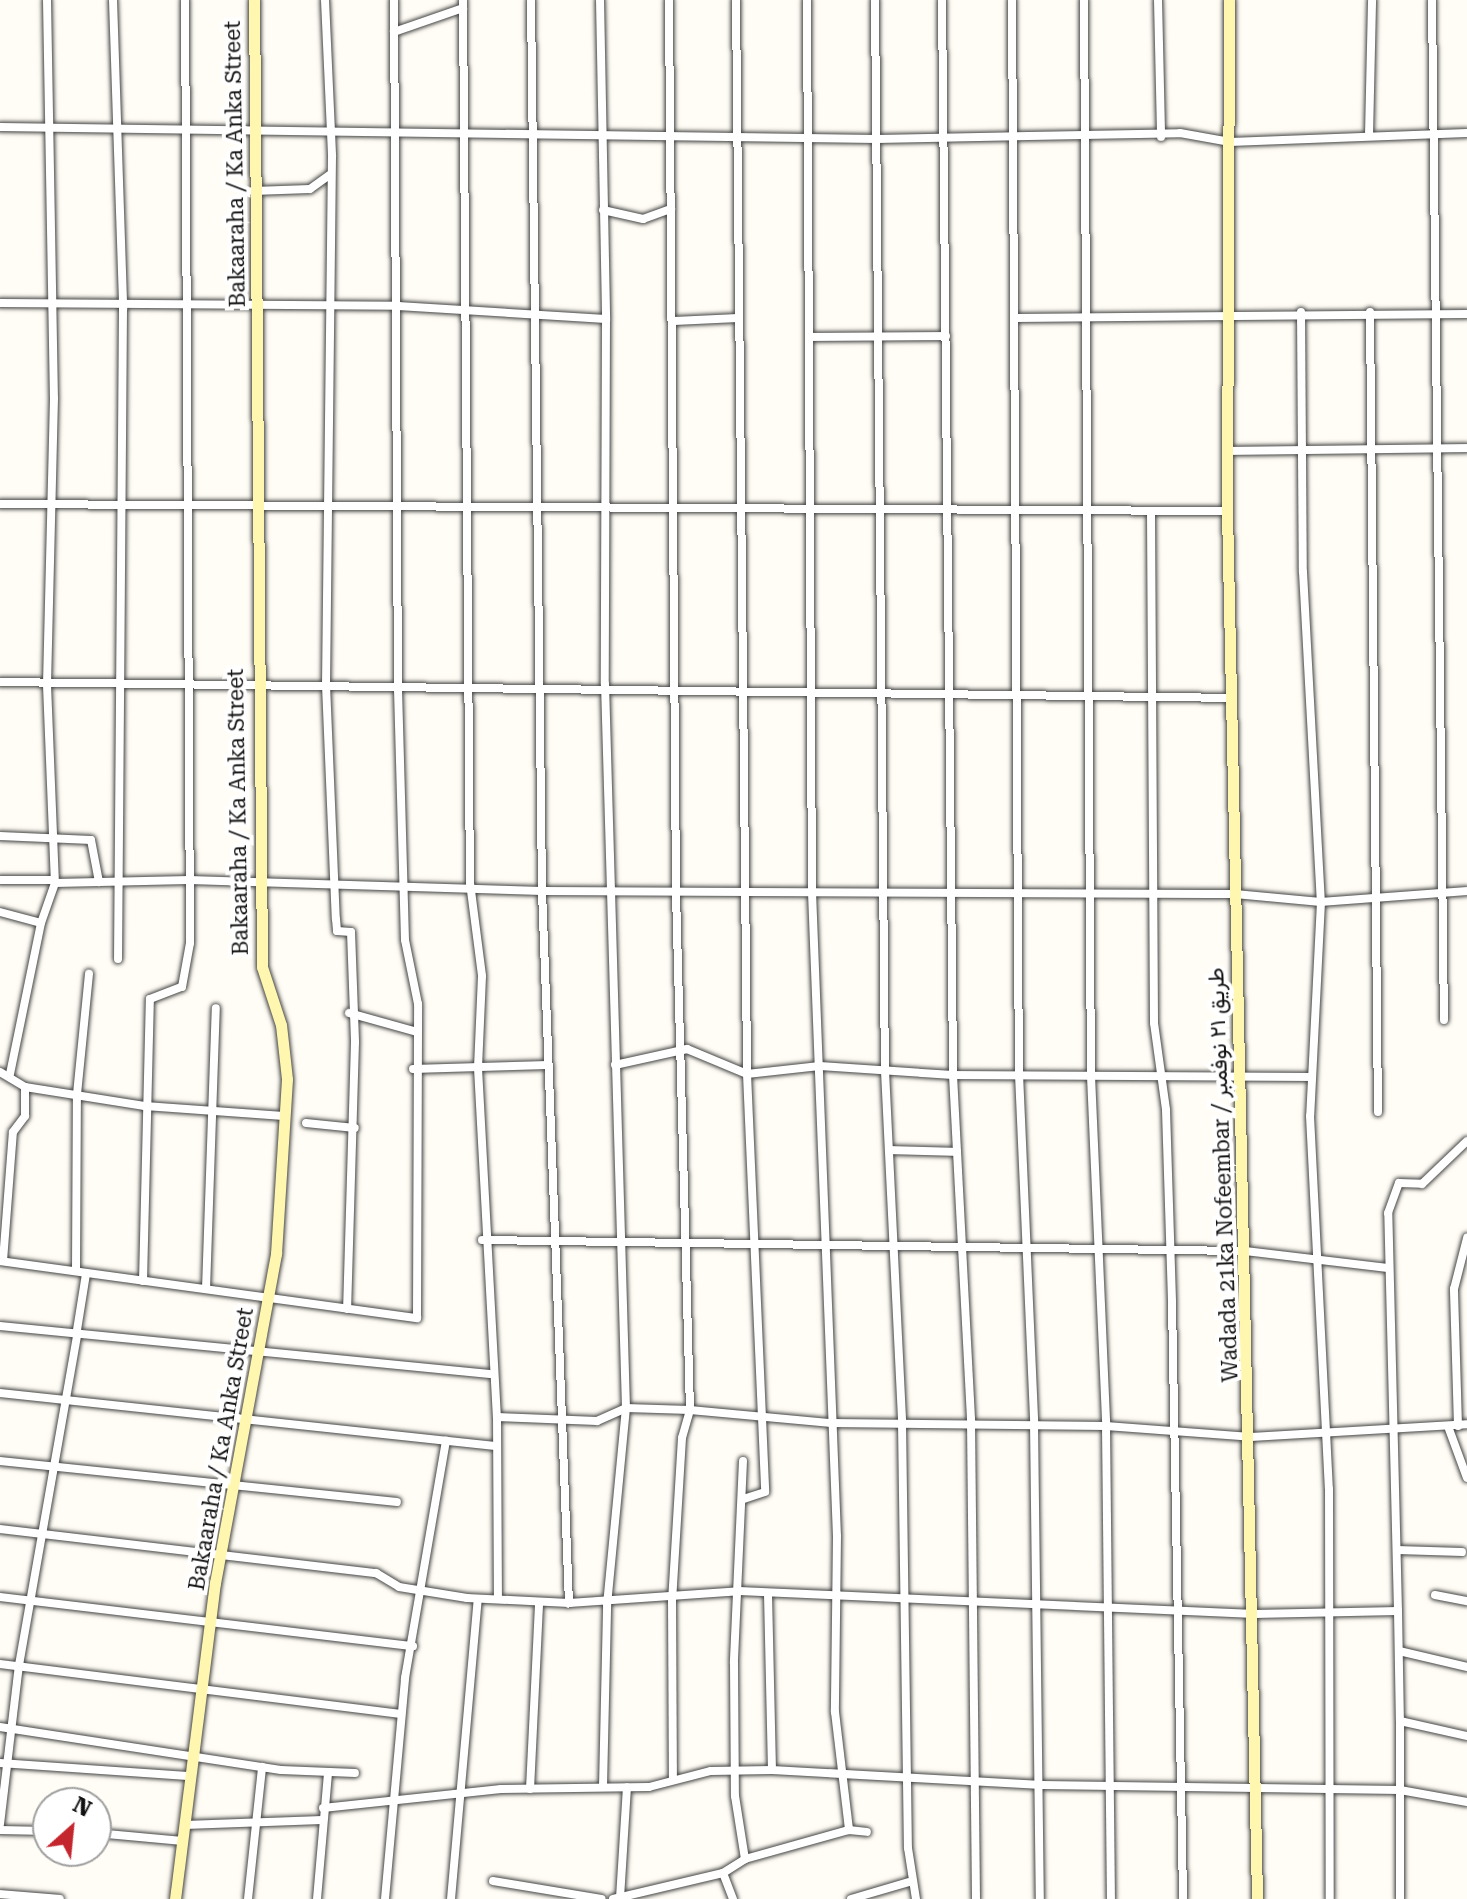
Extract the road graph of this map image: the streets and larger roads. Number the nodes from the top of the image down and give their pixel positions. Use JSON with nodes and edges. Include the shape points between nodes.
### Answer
{"nodes":[{"id":1,"x":47,"y":0,"type":"edge"},
{"id":2,"x":113,"y":0,"type":"edge"},
{"id":3,"x":185,"y":0,"type":"edge"},
{"id":4,"x":254,"y":0,"type":"edge"},
{"id":5,"x":325,"y":0,"type":"edge"},
{"id":6,"x":394,"y":0,"type":"edge"},
{"id":7,"x":531,"y":0,"type":"edge"},
{"id":8,"x":600,"y":0,"type":"edge"},
{"id":9,"x":669,"y":0,"type":"edge"},
{"id":10,"x":736,"y":0,"type":"edge"},
{"id":11,"x":807,"y":0,"type":"edge"},
{"id":12,"x":875,"y":0,"type":"edge"},
{"id":13,"x":942,"y":0,"type":"edge"},
{"id":14,"x":1012,"y":0,"type":"edge"},
{"id":15,"x":1084,"y":0,"type":"edge"},
{"id":16,"x":1158,"y":0,"type":"edge"},
{"id":17,"x":1229,"y":0,"type":"edge"},
{"id":18,"x":1372,"y":0,"type":"edge"},
{"id":19,"x":1432,"y":0,"type":"edge"},
{"id":20,"x":463,"y":4,"type":"edge"},
{"id":21,"x":394,"y":32,"type":"junction"},
{"id":22,"x":49,"y":125,"type":"junction"},
{"id":23,"x":0,"y":127,"type":"edge"},
{"id":24,"x":327,"y":130,"type":"junction"},
{"id":25,"x":1433,"y":130,"type":"junction"},
{"id":26,"x":185,"y":131,"type":"junction"},
{"id":27,"x":393,"y":131,"type":"junction"},
{"id":28,"x":251,"y":132,"type":"junction"},
{"id":29,"x":463,"y":132,"type":"junction"},
{"id":30,"x":115,"y":133,"type":"junction"},
{"id":31,"x":534,"y":133,"type":"junction"},
{"id":32,"x":672,"y":133,"type":"junction"},
{"id":33,"x":1467,"y":133,"type":"edge"},
{"id":34,"x":603,"y":134,"type":"junction"},
{"id":35,"x":738,"y":135,"type":"junction"},
{"id":36,"x":1369,"y":135,"type":"junction"},
{"id":37,"x":1082,"y":136,"type":"junction"},
{"id":38,"x":1012,"y":137,"type":"junction"},
{"id":39,"x":1161,"y":137,"type":"junction"},
{"id":40,"x":808,"y":138,"type":"junction"},
{"id":41,"x":877,"y":139,"type":"junction"},
{"id":42,"x":947,"y":139,"type":"junction"},
{"id":43,"x":1230,"y":142,"type":"junction"},
{"id":44,"x":329,"y":175,"type":"junction"},
{"id":45,"x":253,"y":191,"type":"junction"},
{"id":46,"x":671,"y":209,"type":"junction"},
{"id":47,"x":603,"y":210,"type":"junction"},
{"id":48,"x":0,"y":303,"type":"edge"},
{"id":49,"x":327,"y":304,"type":"junction"},
{"id":50,"x":257,"y":305,"type":"junction"},
{"id":51,"x":398,"y":306,"type":"junction"},
{"id":52,"x":49,"y":307,"type":"junction"},
{"id":53,"x":186,"y":307,"type":"junction"},
{"id":54,"x":123,"y":309,"type":"junction"},
{"id":55,"x":467,"y":311,"type":"junction"},
{"id":56,"x":1301,"y":312,"type":"junction"},
{"id":57,"x":1370,"y":312,"type":"junction"},
{"id":58,"x":1229,"y":313,"type":"junction"},
{"id":59,"x":535,"y":314,"type":"junction"},
{"id":60,"x":1439,"y":314,"type":"junction"},
{"id":61,"x":1467,"y":314,"type":"edge"},
{"id":62,"x":1085,"y":317,"type":"junction"},
{"id":63,"x":738,"y":318,"type":"junction"},
{"id":64,"x":1015,"y":318,"type":"junction"},
{"id":65,"x":606,"y":319,"type":"junction"},
{"id":66,"x":674,"y":321,"type":"junction"},
{"id":67,"x":946,"y":336,"type":"junction"},
{"id":68,"x":809,"y":337,"type":"junction"},
{"id":69,"x":878,"y":339,"type":"junction"},
{"id":70,"x":1301,"y":447,"type":"junction"},
{"id":71,"x":1440,"y":448,"type":"junction"},
{"id":72,"x":1467,"y":448,"type":"edge"},
{"id":73,"x":1370,"y":449,"type":"junction"},
{"id":74,"x":1228,"y":451,"type":"junction"},
{"id":75,"x":192,"y":501,"type":"junction"},
{"id":76,"x":0,"y":504,"type":"edge"},
{"id":77,"x":50,"y":506,"type":"junction"},
{"id":78,"x":258,"y":506,"type":"junction"},
{"id":79,"x":121,"y":507,"type":"junction"},
{"id":80,"x":327,"y":508,"type":"junction"},
{"id":81,"x":398,"y":508,"type":"junction"},
{"id":82,"x":607,"y":508,"type":"junction"},
{"id":83,"x":675,"y":510,"type":"junction"},
{"id":84,"x":539,"y":511,"type":"junction"},
{"id":85,"x":1227,"y":511,"type":"junction"},
{"id":86,"x":467,"y":512,"type":"junction"},
{"id":87,"x":742,"y":512,"type":"junction"},
{"id":88,"x":809,"y":512,"type":"junction"},
{"id":89,"x":881,"y":512,"type":"junction"},
{"id":90,"x":946,"y":512,"type":"junction"},
{"id":91,"x":1015,"y":512,"type":"junction"},
{"id":92,"x":1087,"y":512,"type":"junction"},
{"id":93,"x":1151,"y":514,"type":"junction"},
{"id":94,"x":190,"y":680,"type":"junction"},
{"id":95,"x":118,"y":681,"type":"junction"},
{"id":96,"x":0,"y":682,"type":"edge"},
{"id":97,"x":255,"y":684,"type":"junction"},
{"id":98,"x":605,"y":684,"type":"junction"},
{"id":99,"x":47,"y":685,"type":"junction"},
{"id":100,"x":326,"y":685,"type":"junction"},
{"id":101,"x":810,"y":687,"type":"junction"},
{"id":102,"x":470,"y":688,"type":"junction"},
{"id":103,"x":538,"y":688,"type":"junction"},
{"id":104,"x":676,"y":688,"type":"junction"},
{"id":105,"x":879,"y":688,"type":"junction"},
{"id":106,"x":398,"y":690,"type":"junction"},
{"id":107,"x":742,"y":694,"type":"junction"},
{"id":108,"x":1087,"y":694,"type":"junction"},
{"id":109,"x":1156,"y":694,"type":"junction"},
{"id":110,"x":948,"y":697,"type":"junction"},
{"id":111,"x":1017,"y":697,"type":"junction"},
{"id":112,"x":1231,"y":698,"type":"junction"},
{"id":113,"x":0,"y":836,"type":"edge"},
{"id":114,"x":53,"y":839,"type":"junction"},
{"id":115,"x":0,"y":880,"type":"edge"},
{"id":116,"x":189,"y":880,"type":"junction"},
{"id":117,"x":54,"y":881,"type":"junction"},
{"id":118,"x":261,"y":881,"type":"junction"},
{"id":119,"x":334,"y":881,"type":"junction"},
{"id":120,"x":99,"y":882,"type":"junction"},
{"id":121,"x":404,"y":882,"type":"junction"},
{"id":122,"x":118,"y":883,"type":"junction"},
{"id":123,"x":470,"y":883,"type":"junction"},
{"id":124,"x":542,"y":891,"type":"junction"},
{"id":125,"x":610,"y":891,"type":"junction"},
{"id":126,"x":950,"y":891,"type":"junction"},
{"id":127,"x":1467,"y":891,"type":"edge"},
{"id":128,"x":746,"y":892,"type":"junction"},
{"id":129,"x":812,"y":892,"type":"junction"},
{"id":130,"x":882,"y":892,"type":"junction"},
{"id":131,"x":1021,"y":892,"type":"junction"},
{"id":132,"x":1446,"y":892,"type":"junction"},
{"id":133,"x":676,"y":893,"type":"junction"},
{"id":134,"x":1158,"y":894,"type":"junction"},
{"id":135,"x":1235,"y":894,"type":"junction"},
{"id":136,"x":1090,"y":895,"type":"junction"},
{"id":137,"x":1379,"y":900,"type":"junction"},
{"id":138,"x":1321,"y":902,"type":"junction"},
{"id":139,"x":0,"y":912,"type":"edge"},
{"id":140,"x":41,"y":923,"type":"junction"},
{"id":141,"x":118,"y":959,"type":"dead end"},
{"id":142,"x":89,"y":974,"type":"dead end"},
{"id":143,"x":216,"y":1008,"type":"dead end"},
{"id":144,"x":349,"y":1013,"type":"junction"},
{"id":145,"x":1444,"y":1020,"type":"dead end"},
{"id":146,"x":417,"y":1032,"type":"junction"},
{"id":147,"x":684,"y":1051,"type":"junction"},
{"id":148,"x":547,"y":1065,"type":"junction"},
{"id":149,"x":615,"y":1065,"type":"junction"},
{"id":150,"x":820,"y":1066,"type":"junction"},
{"id":151,"x":478,"y":1068,"type":"junction"},
{"id":152,"x":413,"y":1069,"type":"junction"},
{"id":153,"x":885,"y":1071,"type":"junction"},
{"id":154,"x":5,"y":1073,"type":"edge"},
{"id":155,"x":747,"y":1074,"type":"junction"},
{"id":156,"x":1019,"y":1074,"type":"junction"},
{"id":157,"x":953,"y":1075,"type":"junction"},
{"id":158,"x":1091,"y":1076,"type":"junction"},
{"id":159,"x":1311,"y":1077,"type":"junction"},
{"id":160,"x":1161,"y":1079,"type":"junction"},
{"id":161,"x":1238,"y":1079,"type":"junction"},
{"id":162,"x":25,"y":1087,"type":"junction"},
{"id":163,"x":77,"y":1094,"type":"junction"},
{"id":164,"x":145,"y":1106,"type":"junction"},
{"id":165,"x":214,"y":1112,"type":"junction"},
{"id":166,"x":1378,"y":1112,"type":"dead end"},
{"id":167,"x":284,"y":1116,"type":"junction"},
{"id":168,"x":306,"y":1123,"type":"dead end"},
{"id":169,"x":355,"y":1128,"type":"junction"},
{"id":170,"x":1467,"y":1141,"type":"edge"},
{"id":171,"x":891,"y":1150,"type":"junction"},
{"id":172,"x":957,"y":1152,"type":"junction"},
{"id":173,"x":553,"y":1238,"type":"junction"},
{"id":174,"x":621,"y":1238,"type":"junction"},
{"id":175,"x":1467,"y":1238,"type":"edge"},
{"id":176,"x":689,"y":1239,"type":"junction"},
{"id":177,"x":482,"y":1240,"type":"junction"},
{"id":178,"x":759,"y":1242,"type":"junction"},
{"id":179,"x":825,"y":1242,"type":"junction"},
{"id":180,"x":894,"y":1247,"type":"junction"},
{"id":181,"x":961,"y":1250,"type":"junction"},
{"id":182,"x":1170,"y":1251,"type":"junction"},
{"id":183,"x":1245,"y":1251,"type":"junction"},
{"id":184,"x":1029,"y":1252,"type":"junction"},
{"id":185,"x":1100,"y":1254,"type":"junction"},
{"id":186,"x":1319,"y":1260,"type":"junction"},
{"id":187,"x":1,"y":1261,"type":"edge"},
{"id":188,"x":1388,"y":1268,"type":"junction"},
{"id":189,"x":81,"y":1273,"type":"junction"},
{"id":190,"x":143,"y":1281,"type":"junction"},
{"id":191,"x":206,"y":1289,"type":"junction"},
{"id":192,"x":268,"y":1297,"type":"junction"},
{"id":193,"x":347,"y":1309,"type":"junction"},
{"id":194,"x":0,"y":1326,"type":"edge"},
{"id":195,"x":77,"y":1333,"type":"junction"},
{"id":196,"x":259,"y":1352,"type":"junction"},
{"id":197,"x":490,"y":1374,"type":"junction"},
{"id":198,"x":0,"y":1393,"type":"edge"},
{"id":199,"x":66,"y":1399,"type":"junction"},
{"id":200,"x":626,"y":1408,"type":"junction"},
{"id":201,"x":690,"y":1410,"type":"junction"},
{"id":202,"x":497,"y":1417,"type":"junction"},
{"id":203,"x":764,"y":1419,"type":"junction"},
{"id":204,"x":245,"y":1421,"type":"junction"},
{"id":205,"x":558,"y":1421,"type":"junction"},
{"id":206,"x":971,"y":1421,"type":"junction"},
{"id":207,"x":831,"y":1423,"type":"junction"},
{"id":208,"x":902,"y":1423,"type":"junction"},
{"id":209,"x":1034,"y":1423,"type":"junction"},
{"id":210,"x":1106,"y":1426,"type":"junction"},
{"id":211,"x":1458,"y":1426,"type":"edge"},
{"id":212,"x":1175,"y":1433,"type":"junction"},
{"id":213,"x":1393,"y":1433,"type":"junction"},
{"id":214,"x":1327,"y":1436,"type":"junction"},
{"id":215,"x":1251,"y":1437,"type":"junction"},
{"id":216,"x":446,"y":1441,"type":"junction"},
{"id":217,"x":495,"y":1446,"type":"junction"},
{"id":218,"x":0,"y":1461,"type":"edge"},
{"id":219,"x":743,"y":1461,"type":"dead end"},
{"id":220,"x":58,"y":1469,"type":"junction"},
{"id":221,"x":1467,"y":1478,"type":"edge"},
{"id":222,"x":234,"y":1485,"type":"junction"},
{"id":223,"x":743,"y":1499,"type":"junction"},
{"id":224,"x":397,"y":1502,"type":"dead end"},
{"id":225,"x":0,"y":1529,"type":"edge"},
{"id":226,"x":44,"y":1534,"type":"junction"},
{"id":227,"x":1397,"y":1550,"type":"junction"},
{"id":228,"x":1462,"y":1552,"type":"dead end"},
{"id":229,"x":220,"y":1554,"type":"junction"},
{"id":230,"x":423,"y":1588,"type":"junction"},
{"id":231,"x":739,"y":1591,"type":"junction"},
{"id":232,"x":768,"y":1594,"type":"junction"},
{"id":233,"x":1435,"y":1595,"type":"dead end"},
{"id":234,"x":0,"y":1597,"type":"edge"},
{"id":235,"x":836,"y":1597,"type":"junction"},
{"id":236,"x":906,"y":1597,"type":"junction"},
{"id":237,"x":478,"y":1599,"type":"junction"},
{"id":238,"x":498,"y":1599,"type":"junction"},
{"id":239,"x":672,"y":1600,"type":"junction"},
{"id":240,"x":31,"y":1601,"type":"junction"},
{"id":241,"x":1467,"y":1601,"type":"edge"},
{"id":242,"x":539,"y":1602,"type":"junction"},
{"id":243,"x":569,"y":1603,"type":"junction"},
{"id":244,"x":607,"y":1605,"type":"junction"},
{"id":245,"x":975,"y":1605,"type":"junction"},
{"id":246,"x":1039,"y":1605,"type":"junction"},
{"id":247,"x":1111,"y":1608,"type":"junction"},
{"id":248,"x":1179,"y":1610,"type":"junction"},
{"id":249,"x":1331,"y":1610,"type":"junction"},
{"id":250,"x":1398,"y":1611,"type":"junction"},
{"id":251,"x":1254,"y":1614,"type":"junction"},
{"id":252,"x":212,"y":1621,"type":"junction"},
{"id":253,"x":413,"y":1646,"type":"junction"},
{"id":254,"x":1399,"y":1651,"type":"junction"},
{"id":255,"x":0,"y":1664,"type":"edge"},
{"id":256,"x":19,"y":1665,"type":"junction"},
{"id":257,"x":1467,"y":1667,"type":"edge"},
{"id":258,"x":199,"y":1690,"type":"junction"},
{"id":259,"x":401,"y":1714,"type":"junction"},
{"id":260,"x":1400,"y":1721,"type":"junction"},
{"id":261,"x":5,"y":1727,"type":"edge"},
{"id":262,"x":1467,"y":1736,"type":"edge"},
{"id":263,"x":191,"y":1758,"type":"junction"},
{"id":264,"x":3,"y":1763,"type":"edge"},
{"id":265,"x":262,"y":1767,"type":"junction"},
{"id":266,"x":772,"y":1770,"type":"junction"},
{"id":267,"x":355,"y":1773,"type":"dead end"},
{"id":268,"x":328,"y":1774,"type":"junction"},
{"id":269,"x":735,"y":1775,"type":"junction"},
{"id":270,"x":188,"y":1776,"type":"junction"},
{"id":271,"x":839,"y":1777,"type":"junction"},
{"id":272,"x":673,"y":1779,"type":"junction"},
{"id":273,"x":972,"y":1780,"type":"junction"},
{"id":274,"x":908,"y":1781,"type":"junction"},
{"id":275,"x":1042,"y":1785,"type":"junction"},
{"id":276,"x":603,"y":1787,"type":"junction"},
{"id":277,"x":627,"y":1787,"type":"junction"},
{"id":278,"x":1111,"y":1787,"type":"junction"},
{"id":279,"x":1183,"y":1787,"type":"junction"},
{"id":280,"x":530,"y":1789,"type":"junction"},
{"id":281,"x":1330,"y":1789,"type":"junction"},
{"id":282,"x":1256,"y":1790,"type":"junction"},
{"id":283,"x":1400,"y":1790,"type":"junction"},
{"id":284,"x":462,"y":1792,"type":"junction"},
{"id":285,"x":1467,"y":1802,"type":"edge"},
{"id":286,"x":392,"y":1806,"type":"junction"},
{"id":287,"x":323,"y":1808,"type":"junction"},
{"id":288,"x":322,"y":1820,"type":"junction"},
{"id":289,"x":0,"y":1824,"type":"edge"},
{"id":290,"x":185,"y":1825,"type":"junction"},
{"id":291,"x":255,"y":1825,"type":"junction"},
{"id":292,"x":0,"y":1830,"type":"edge"},
{"id":293,"x":849,"y":1830,"type":"junction"},
{"id":294,"x":32,"y":1831,"type":"edge"},
{"id":295,"x":867,"y":1832,"type":"dead end"},
{"id":296,"x":112,"y":1834,"type":"edge"},
{"id":297,"x":183,"y":1841,"type":"junction"},
{"id":298,"x":745,"y":1859,"type":"junction"},
{"id":299,"x":723,"y":1873,"type":"junction"},
{"id":300,"x":493,"y":1881,"type":"dead end"},
{"id":301,"x":909,"y":1882,"type":"junction"},
{"id":302,"x":0,"y":1894,"type":"edge"},
{"id":303,"x":618,"y":1898,"type":"edge"},
{"id":304,"x":60,"y":1899,"type":"edge"},
{"id":305,"x":175,"y":1899,"type":"edge"},
{"id":306,"x":248,"y":1899,"type":"edge"},
{"id":307,"x":317,"y":1899,"type":"edge"},
{"id":308,"x":385,"y":1899,"type":"edge"},
{"id":309,"x":451,"y":1899,"type":"edge"},
{"id":310,"x":602,"y":1899,"type":"edge"},
{"id":311,"x":733,"y":1899,"type":"edge"},
{"id":312,"x":851,"y":1899,"type":"edge"},
{"id":313,"x":916,"y":1899,"type":"edge"},
{"id":314,"x":976,"y":1899,"type":"edge"},
{"id":315,"x":1040,"y":1899,"type":"edge"},
{"id":316,"x":1111,"y":1899,"type":"edge"},
{"id":317,"x":1183,"y":1899,"type":"edge"},
{"id":318,"x":1257,"y":1899,"type":"edge"},
{"id":319,"x":1330,"y":1899,"type":"edge"},
{"id":320,"x":1400,"y":1899,"type":"edge"}],
"edges":[{"from":1,"to":22,"type":"street"},
{"from":2,"to":30,"type":"street"},
{"from":3,"to":26,"type":"street"},
{"from":4,"to":28,"type":"street","name":"Bakaaraha / Ka Anka Street"},
{"from":5,"to":24,"type":"street"},
{"from":6,"to":21,"type":"street"},
{"from":7,"to":31,"type":"street"},
{"from":8,"to":34,"type":"street"},
{"from":9,"to":32,"type":"street"},
{"from":10,"to":35,"type":"street"},
{"from":11,"to":40,"type":"street"},
{"from":12,"to":41,"type":"street"},
{"from":13,"to":42,"type":"street"},
{"from":14,"to":38,"type":"street"},
{"from":15,"to":37,"type":"street"},
{"from":16,"to":39,"type":"street"},
{"from":17,"to":43,"type":"street","name":"Wadada 21ka Nofeembar / طريق ٢١ نوفمبر"},
{"from":18,"to":36,"type":"street"},
{"from":19,"to":25,"type":"street"},
{"from":20,"to":21,"type":"street"},
{"from":20,"to":29,"type":"street"},
{"from":21,"to":27,"type":"street"},
{"from":22,"to":23,"type":"street"},
{"from":22,"to":30,"type":"street"},
{"from":22,"to":52,"type":"street"},
{"from":24,"to":27,"type":"street"},
{"from":24,"to":28,"type":"street"},
{"from":24,"to":44,"type":"street"},
{"from":25,"to":33,"type":"street"},
{"from":25,"to":36,"type":"street"},
{"from":25,"to":60,"type":"street"},
{"from":26,"to":28,"type":"street"},
{"from":26,"to":30,"type":"street"},
{"from":26,"to":53,"type":"street"},
{"from":27,"to":29,"type":"street"},
{"from":27,"to":51,"type":"street"},
{"from":28,"to":45,"type":"street","name":"Bakaaraha / Ka Anka Street"},
{"from":29,"to":31,"type":"street"},
{"from":29,"to":55,"type":"street"},
{"from":30,"to":54,"type":"street"},
{"from":31,"to":34,"type":"street"},
{"from":31,"to":59,"type":"street"},
{"from":32,"to":34,"type":"street"},
{"from":32,"to":35,"type":"street"},
{"from":32,"to":46,"type":"street"},
{"from":34,"to":47,"type":"street"},
{"from":35,"to":40,"type":"street"},
{"from":35,"to":63,"type":"street"},
{"from":36,"to":43,"type":"street"},
{"from":37,"to":38,"type":"street"},
{"from":37,"to":39,"type":"street"},
{"from":37,"to":62,"type":"street"},
{"from":38,"to":42,"type":"street"},
{"from":38,"to":64,"type":"street"},
{"from":39,"to":43,"type":"street"},
{"from":40,"to":41,"type":"street"},
{"from":40,"to":68,"type":"street"},
{"from":41,"to":42,"type":"street"},
{"from":41,"to":69,"type":"street"},
{"from":42,"to":67,"type":"street"},
{"from":43,"to":58,"type":"street","name":"Wadada 21ka Nofeembar / طريق ٢١ نوفمبر"},
{"from":44,"to":45,"type":"street","via":[[310,189]]},
{"from":44,"to":49,"type":"street"},
{"from":45,"to":50,"type":"street","name":"Bakaaraha / Ka Anka Street"},
{"from":46,"to":47,"type":"street","via":[[643,219]]},
{"from":46,"to":66,"type":"street"},
{"from":47,"to":65,"type":"street"},
{"from":48,"to":52,"type":"street"},
{"from":49,"to":50,"type":"street"},
{"from":49,"to":51,"type":"street"},
{"from":49,"to":80,"type":"street"},
{"from":50,"to":53,"type":"street"},
{"from":50,"to":78,"type":"street","name":"Bakaaraha / Ka Anka Street"},
{"from":51,"to":55,"type":"street"},
{"from":51,"to":81,"type":"street"},
{"from":52,"to":54,"type":"street"},
{"from":52,"to":77,"type":"street"},
{"from":53,"to":54,"type":"street"},
{"from":53,"to":75,"type":"street"},
{"from":54,"to":79,"type":"street"},
{"from":55,"to":59,"type":"street"},
{"from":55,"to":86,"type":"street"},
{"from":56,"to":57,"type":"street"},
{"from":56,"to":58,"type":"street"},
{"from":56,"to":70,"type":"street"},
{"from":57,"to":60,"type":"street"},
{"from":57,"to":73,"type":"street"},
{"from":58,"to":62,"type":"street"},
{"from":58,"to":74,"type":"street","name":"Wadada 21ka Nofeembar / طريق ٢١ نوفمبر"},
{"from":59,"to":65,"type":"street"},
{"from":59,"to":84,"type":"street"},
{"from":60,"to":61,"type":"street"},
{"from":60,"to":71,"type":"street"},
{"from":62,"to":64,"type":"street"},
{"from":62,"to":92,"type":"street"},
{"from":63,"to":66,"type":"street"},
{"from":63,"to":87,"type":"street"},
{"from":64,"to":91,"type":"street"},
{"from":65,"to":82,"type":"street"},
{"from":66,"to":83,"type":"street"},
{"from":67,"to":69,"type":"street"},
{"from":67,"to":90,"type":"street"},
{"from":68,"to":69,"type":"street"},
{"from":68,"to":88,"type":"street"},
{"from":69,"to":89,"type":"street"},
{"from":70,"to":73,"type":"street"},
{"from":70,"to":74,"type":"street"},
{"from":70,"to":138,"type":"street"},
{"from":71,"to":72,"type":"street"},
{"from":71,"to":73,"type":"street"},
{"from":71,"to":132,"type":"street"},
{"from":73,"to":137,"type":"street"},
{"from":74,"to":85,"type":"street","name":"Wadada 21ka Nofeembar / طريق ٢١ نوفمبر"},
{"from":75,"to":78,"type":"street"},
{"from":75,"to":79,"type":"street"},
{"from":75,"to":94,"type":"street"},
{"from":76,"to":77,"type":"street"},
{"from":77,"to":79,"type":"street"},
{"from":77,"to":99,"type":"street"},
{"from":78,"to":80,"type":"street"},
{"from":78,"to":97,"type":"street","name":"Bakaaraha / Ka Anka Street"},
{"from":79,"to":95,"type":"street"},
{"from":80,"to":81,"type":"street"},
{"from":80,"to":100,"type":"street"},
{"from":81,"to":86,"type":"street"},
{"from":81,"to":106,"type":"street"},
{"from":82,"to":83,"type":"street"},
{"from":82,"to":84,"type":"street"},
{"from":82,"to":98,"type":"street"},
{"from":83,"to":87,"type":"street"},
{"from":83,"to":104,"type":"street"},
{"from":84,"to":86,"type":"street"},
{"from":84,"to":103,"type":"street"},
{"from":85,"to":93,"type":"street"},
{"from":85,"to":112,"type":"street","name":"Wadada 21ka Nofeembar / طريق ٢١ نوفمبر"},
{"from":86,"to":102,"type":"street"},
{"from":87,"to":88,"type":"street"},
{"from":87,"to":107,"type":"street"},
{"from":88,"to":89,"type":"street"},
{"from":88,"to":101,"type":"street"},
{"from":89,"to":90,"type":"street"},
{"from":89,"to":105,"type":"street"},
{"from":90,"to":91,"type":"street"},
{"from":90,"to":110,"type":"street"},
{"from":91,"to":92,"type":"street"},
{"from":91,"to":111,"type":"street"},
{"from":92,"to":93,"type":"street"},
{"from":92,"to":108,"type":"street"},
{"from":93,"to":109,"type":"street"},
{"from":94,"to":95,"type":"street"},
{"from":94,"to":97,"type":"street"},
{"from":94,"to":116,"type":"street"},
{"from":95,"to":99,"type":"street"},
{"from":95,"to":122,"type":"street"},
{"from":96,"to":99,"type":"street"},
{"from":97,"to":100,"type":"street"},
{"from":97,"to":118,"type":"street","name":"Bakaaraha / Ka Anka Street"},
{"from":98,"to":103,"type":"street"},
{"from":98,"to":104,"type":"street"},
{"from":98,"to":125,"type":"street"},
{"from":99,"to":114,"type":"street"},
{"from":100,"to":106,"type":"street"},
{"from":100,"to":119,"type":"street"},
{"from":101,"to":105,"type":"street"},
{"from":101,"to":107,"type":"street"},
{"from":101,"to":129,"type":"street"},
{"from":102,"to":103,"type":"street"},
{"from":102,"to":106,"type":"street"},
{"from":102,"to":123,"type":"street"},
{"from":103,"to":124,"type":"street"},
{"from":104,"to":107,"type":"street"},
{"from":104,"to":133,"type":"street"},
{"from":105,"to":110,"type":"street"},
{"from":105,"to":130,"type":"street"},
{"from":106,"to":121,"type":"street"},
{"from":107,"to":128,"type":"street"},
{"from":108,"to":109,"type":"street"},
{"from":108,"to":111,"type":"street"},
{"from":108,"to":136,"type":"street"},
{"from":109,"to":112,"type":"street"},
{"from":109,"to":134,"type":"street"},
{"from":110,"to":111,"type":"street"},
{"from":110,"to":126,"type":"street"},
{"from":111,"to":131,"type":"street"},
{"from":112,"to":135,"type":"street","name":"Wadada 21ka Nofeembar / طريق ٢١ نوفمبر"},
{"from":113,"to":114,"type":"street"},
{"from":114,"to":117,"type":"street"},
{"from":114,"to":120,"type":"street","via":[[91,840]]},
{"from":115,"to":117,"type":"street"},
{"from":116,"to":118,"type":"street"},
{"from":116,"to":122,"type":"street"},
{"from":116,"to":164,"type":"street","via":[[186,978],[177,991],[150,999]]},
{"from":117,"to":120,"type":"street"},
{"from":117,"to":140,"type":"street"},
{"from":118,"to":119,"type":"street"},
{"from":118,"to":167,"type":"street","name":"Bakaaraha / Ka Anka Street","via":[[262,967],[284,1043]]},
{"from":119,"to":121,"type":"street"},
{"from":119,"to":144,"type":"street","via":[[337,931],[351,932]]},
{"from":120,"to":122,"type":"street"},
{"from":121,"to":123,"type":"street"},
{"from":121,"to":146,"type":"street"},
{"from":122,"to":141,"type":"street"},
{"from":123,"to":124,"type":"street"},
{"from":123,"to":151,"type":"street","via":[[482,976]]},
{"from":124,"to":125,"type":"street"},
{"from":124,"to":148,"type":"street"},
{"from":125,"to":133,"type":"street"},
{"from":125,"to":149,"type":"street"},
{"from":126,"to":130,"type":"street"},
{"from":126,"to":131,"type":"street"},
{"from":126,"to":157,"type":"street"},
{"from":127,"to":132,"type":"street"},
{"from":128,"to":129,"type":"street"},
{"from":128,"to":133,"type":"street"},
{"from":128,"to":155,"type":"street"},
{"from":129,"to":130,"type":"street"},
{"from":129,"to":150,"type":"street"},
{"from":130,"to":153,"type":"street"},
{"from":131,"to":136,"type":"street"},
{"from":131,"to":156,"type":"street"},
{"from":132,"to":137,"type":"street"},
{"from":132,"to":145,"type":"street"},
{"from":133,"to":147,"type":"street"},
{"from":134,"to":135,"type":"street"},
{"from":134,"to":136,"type":"street"},
{"from":134,"to":160,"type":"street","via":[[1154,1023]]},
{"from":135,"to":138,"type":"street"},
{"from":135,"to":161,"type":"street","name":"Wadada 21ka Nofeembar / طريق ٢١ نوفمبر"},
{"from":136,"to":158,"type":"street"},
{"from":137,"to":138,"type":"street"},
{"from":137,"to":166,"type":"street"},
{"from":138,"to":159,"type":"street"},
{"from":139,"to":140,"type":"street"},
{"from":140,"to":154,"type":"street"},
{"from":142,"to":163,"type":"street"},
{"from":143,"to":165,"type":"street"},
{"from":144,"to":146,"type":"street"},
{"from":144,"to":169,"type":"street"},
{"from":146,"to":152,"type":"street"},
{"from":147,"to":149,"type":"street"},
{"from":147,"to":155,"type":"street","via":[[711,1054]]},
{"from":147,"to":176,"type":"street"},
{"from":148,"to":151,"type":"street"},
{"from":148,"to":173,"type":"street"},
{"from":149,"to":174,"type":"street"},
{"from":150,"to":153,"type":"street"},
{"from":150,"to":155,"type":"street"},
{"from":150,"to":179,"type":"street"},
{"from":151,"to":152,"type":"street"},
{"from":151,"to":177,"type":"street"},
{"from":152,"to":193,"type":"street","via":[[417,1318]]},
{"from":153,"to":157,"type":"street"},
{"from":153,"to":171,"type":"street"},
{"from":154,"to":162,"type":"street"},
{"from":155,"to":178,"type":"street"},
{"from":156,"to":157,"type":"street"},
{"from":156,"to":158,"type":"street"},
{"from":156,"to":184,"type":"street"},
{"from":157,"to":172,"type":"street"},
{"from":158,"to":160,"type":"street"},
{"from":158,"to":185,"type":"street"},
{"from":159,"to":161,"type":"street"},
{"from":159,"to":186,"type":"street"},
{"from":160,"to":161,"type":"street"},
{"from":160,"to":182,"type":"street"},
{"from":161,"to":183,"type":"street","name":"Wadada 21ka Nofeembar / طريق ٢١ نوفمبر"},
{"from":162,"to":163,"type":"street"},
{"from":162,"to":187,"type":"street","via":[[25,1116],[13,1132]]},
{"from":163,"to":164,"type":"street"},
{"from":163,"to":189,"type":"street"},
{"from":164,"to":165,"type":"street"},
{"from":164,"to":190,"type":"street"},
{"from":165,"to":167,"type":"street"},
{"from":165,"to":191,"type":"street"},
{"from":167,"to":192,"type":"street","name":"Bakaaraha / Ka Anka Street"},
{"from":168,"to":169,"type":"street"},
{"from":169,"to":193,"type":"street"},
{"from":170,"to":188,"type":"street","via":[[1422,1184],[1399,1183],[1386,1229]]},
{"from":171,"to":172,"type":"street"},
{"from":171,"to":180,"type":"street"},
{"from":172,"to":181,"type":"street"},
{"from":173,"to":174,"type":"street"},
{"from":173,"to":177,"type":"street"},
{"from":173,"to":205,"type":"street"},
{"from":174,"to":176,"type":"street"},
{"from":174,"to":200,"type":"street"},
{"from":175,"to":211,"type":"street","via":[[1454,1289]]},
{"from":176,"to":178,"type":"street"},
{"from":176,"to":201,"type":"street"},
{"from":177,"to":197,"type":"street"},
{"from":178,"to":179,"type":"street"},
{"from":178,"to":203,"type":"street"},
{"from":179,"to":180,"type":"street"},
{"from":179,"to":207,"type":"street"},
{"from":180,"to":181,"type":"street"},
{"from":180,"to":208,"type":"street"},
{"from":181,"to":184,"type":"street"},
{"from":181,"to":206,"type":"street"},
{"from":182,"to":183,"type":"street"},
{"from":182,"to":185,"type":"street"},
{"from":182,"to":212,"type":"street"},
{"from":183,"to":186,"type":"street"},
{"from":183,"to":215,"type":"street","name":"Wadada 21ka Nofeembar / طريق ٢١ نوفمبر"},
{"from":184,"to":185,"type":"street"},
{"from":184,"to":209,"type":"street"},
{"from":185,"to":210,"type":"street"},
{"from":186,"to":188,"type":"street"},
{"from":186,"to":214,"type":"street"},
{"from":187,"to":189,"type":"street"},
{"from":188,"to":213,"type":"street"},
{"from":189,"to":190,"type":"street"},
{"from":189,"to":195,"type":"street"},
{"from":190,"to":191,"type":"street"},
{"from":191,"to":192,"type":"street"},
{"from":192,"to":193,"type":"street"},
{"from":192,"to":196,"type":"street","name":"Bakaaraha / Ka Anka Street"},
{"from":194,"to":195,"type":"street"},
{"from":195,"to":196,"type":"street"},
{"from":195,"to":199,"type":"street"},
{"from":196,"to":197,"type":"street"},
{"from":196,"to":204,"type":"street","name":"Bakaaraha / Ka Anka Street"},
{"from":197,"to":202,"type":"street"},
{"from":198,"to":199,"type":"street"},
{"from":199,"to":204,"type":"street"},
{"from":199,"to":220,"type":"street"},
{"from":200,"to":201,"type":"street"},
{"from":200,"to":205,"type":"street","via":[[612,1419]]},
{"from":200,"to":244,"type":"street"},
{"from":201,"to":203,"type":"street"},
{"from":201,"to":239,"type":"street","via":[[682,1438]]},
{"from":202,"to":205,"type":"street"},
{"from":202,"to":217,"type":"street"},
{"from":203,"to":207,"type":"street"},
{"from":203,"to":223,"type":"street","via":[[765,1492]]},
{"from":204,"to":216,"type":"street"},
{"from":204,"to":222,"type":"street","name":"Bakaaraha / Ka Anka Street"},
{"from":205,"to":243,"type":"street"},
{"from":206,"to":208,"type":"street"},
{"from":206,"to":209,"type":"street"},
{"from":206,"to":245,"type":"street"},
{"from":207,"to":208,"type":"street"},
{"from":207,"to":235,"type":"street"},
{"from":208,"to":236,"type":"street"},
{"from":209,"to":210,"type":"street"},
{"from":209,"to":246,"type":"street"},
{"from":210,"to":212,"type":"street"},
{"from":210,"to":247,"type":"street"},
{"from":211,"to":213,"type":"street"},
{"from":211,"to":221,"type":"street"},
{"from":212,"to":215,"type":"street"},
{"from":212,"to":248,"type":"street"},
{"from":213,"to":214,"type":"street"},
{"from":213,"to":227,"type":"street"},
{"from":214,"to":215,"type":"street"},
{"from":214,"to":249,"type":"street"},
{"from":215,"to":251,"type":"street","name":"Wadada 21ka Nofeembar / طريق ٢١ نوفمبر"},
{"from":216,"to":217,"type":"street"},
{"from":216,"to":230,"type":"street"},
{"from":217,"to":238,"type":"street"},
{"from":218,"to":220,"type":"street"},
{"from":219,"to":223,"type":"street"},
{"from":220,"to":222,"type":"street"},
{"from":220,"to":226,"type":"street"},
{"from":222,"to":224,"type":"street"},
{"from":222,"to":229,"type":"street","name":"Bakaaraha / Ka Anka Street"},
{"from":223,"to":231,"type":"street"},
{"from":225,"to":226,"type":"street"},
{"from":226,"to":229,"type":"street"},
{"from":226,"to":240,"type":"street"},
{"from":227,"to":228,"type":"street"},
{"from":227,"to":250,"type":"street"},
{"from":229,"to":230,"type":"street","via":[[376,1573],[383,1582]]},
{"from":229,"to":252,"type":"street","name":"Bakaaraha / Ka Anka Street"},
{"from":230,"to":237,"type":"street"},
{"from":230,"to":253,"type":"street"},
{"from":231,"to":232,"type":"street"},
{"from":231,"to":239,"type":"street"},
{"from":231,"to":269,"type":"street"},
{"from":232,"to":235,"type":"street"},
{"from":232,"to":266,"type":"street"},
{"from":233,"to":241,"type":"street"},
{"from":234,"to":240,"type":"street"},
{"from":235,"to":236,"type":"street"},
{"from":235,"to":271,"type":"street"},
{"from":236,"to":245,"type":"street"},
{"from":236,"to":274,"type":"street"},
{"from":237,"to":238,"type":"street"},
{"from":237,"to":284,"type":"street"},
{"from":238,"to":242,"type":"street"},
{"from":239,"to":244,"type":"street"},
{"from":239,"to":272,"type":"street"},
{"from":240,"to":252,"type":"street"},
{"from":240,"to":256,"type":"street"},
{"from":242,"to":243,"type":"street"},
{"from":242,"to":280,"type":"street"},
{"from":243,"to":244,"type":"street"},
{"from":244,"to":276,"type":"street"},
{"from":245,"to":246,"type":"street"},
{"from":245,"to":273,"type":"street"},
{"from":246,"to":247,"type":"street"},
{"from":246,"to":275,"type":"street"},
{"from":247,"to":248,"type":"street"},
{"from":247,"to":278,"type":"street"},
{"from":248,"to":251,"type":"street"},
{"from":248,"to":279,"type":"street"},
{"from":249,"to":250,"type":"street"},
{"from":249,"to":251,"type":"street"},
{"from":249,"to":281,"type":"street"},
{"from":250,"to":254,"type":"street"},
{"from":251,"to":282,"type":"street","name":"Wadada 21ka Nofeembar / طريق ٢١ نوفمبر"},
{"from":252,"to":253,"type":"street"},
{"from":252,"to":258,"type":"street","name":"Bakaaraha / Ka Anka Street"},
{"from":253,"to":259,"type":"street"},
{"from":254,"to":257,"type":"street"},
{"from":254,"to":260,"type":"street"},
{"from":255,"to":256,"type":"street"},
{"from":256,"to":258,"type":"street"},
{"from":256,"to":261,"type":"street"},
{"from":258,"to":259,"type":"street"},
{"from":258,"to":263,"type":"street","name":"Bakaaraha / Ka Anka Street"},
{"from":259,"to":286,"type":"street"},
{"from":260,"to":262,"type":"street"},
{"from":260,"to":283,"type":"street"},
{"from":261,"to":263,"type":"street"},
{"from":261,"to":264,"type":"street"},
{"from":263,"to":265,"type":"street"},
{"from":263,"to":270,"type":"street","name":"Bakaaraha / Ka Anka Street"},
{"from":264,"to":270,"type":"street"},
{"from":264,"to":289,"type":"street"},
{"from":265,"to":268,"type":"street"},
{"from":265,"to":291,"type":"street"},
{"from":266,"to":269,"type":"street"},
{"from":266,"to":271,"type":"street"},
{"from":267,"to":268,"type":"street"},
{"from":268,"to":287,"type":"street"},
{"from":269,"to":272,"type":"street"},
{"from":269,"to":298,"type":"street"},
{"from":270,"to":290,"type":"street","name":"Bakaaraha / Ka Anka Street"},
{"from":271,"to":274,"type":"street"},
{"from":271,"to":293,"type":"street"},
{"from":272,"to":277,"type":"street"},
{"from":273,"to":274,"type":"street"},
{"from":273,"to":275,"type":"street"},
{"from":273,"to":314,"type":"street"},
{"from":274,"to":301,"type":"street"},
{"from":275,"to":278,"type":"street"},
{"from":275,"to":315,"type":"street"},
{"from":276,"to":277,"type":"street"},
{"from":276,"to":280,"type":"street"},
{"from":277,"to":303,"type":"street"},
{"from":278,"to":279,"type":"street"},
{"from":278,"to":316,"type":"street"},
{"from":279,"to":282,"type":"street"},
{"from":279,"to":317,"type":"street"},
{"from":280,"to":284,"type":"street"},
{"from":281,"to":282,"type":"street"},
{"from":281,"to":283,"type":"street"},
{"from":281,"to":319,"type":"street"},
{"from":282,"to":318,"type":"street","name":"Wadada 21ka Nofeembar / طريق ٢١ نوفمبر"},
{"from":283,"to":285,"type":"street"},
{"from":283,"to":320,"type":"street"},
{"from":284,"to":286,"type":"street"},
{"from":284,"to":309,"type":"street"},
{"from":286,"to":287,"type":"street"},
{"from":286,"to":308,"type":"street"},
{"from":287,"to":288,"type":"street"},
{"from":288,"to":291,"type":"street"},
{"from":288,"to":307,"type":"street"},
{"from":290,"to":291,"type":"street"},
{"from":290,"to":297,"type":"street","name":"Bakaaraha / Ka Anka Street"},
{"from":291,"to":306,"type":"street"},
{"from":292,"to":294,"type":"street"},
{"from":293,"to":295,"type":"street"},
{"from":293,"to":298,"type":"street"},
{"from":296,"to":297,"type":"street"},
{"from":297,"to":305,"type":"street","name":"Bakaaraha / Ka Anka Street"},
{"from":298,"to":299,"type":"street"},
{"from":299,"to":303,"type":"street"},
{"from":299,"to":311,"type":"street"},
{"from":300,"to":310,"type":"street"},
{"from":301,"to":312,"type":"street"},
{"from":301,"to":313,"type":"street"},
{"from":302,"to":304,"type":"street"}]}
